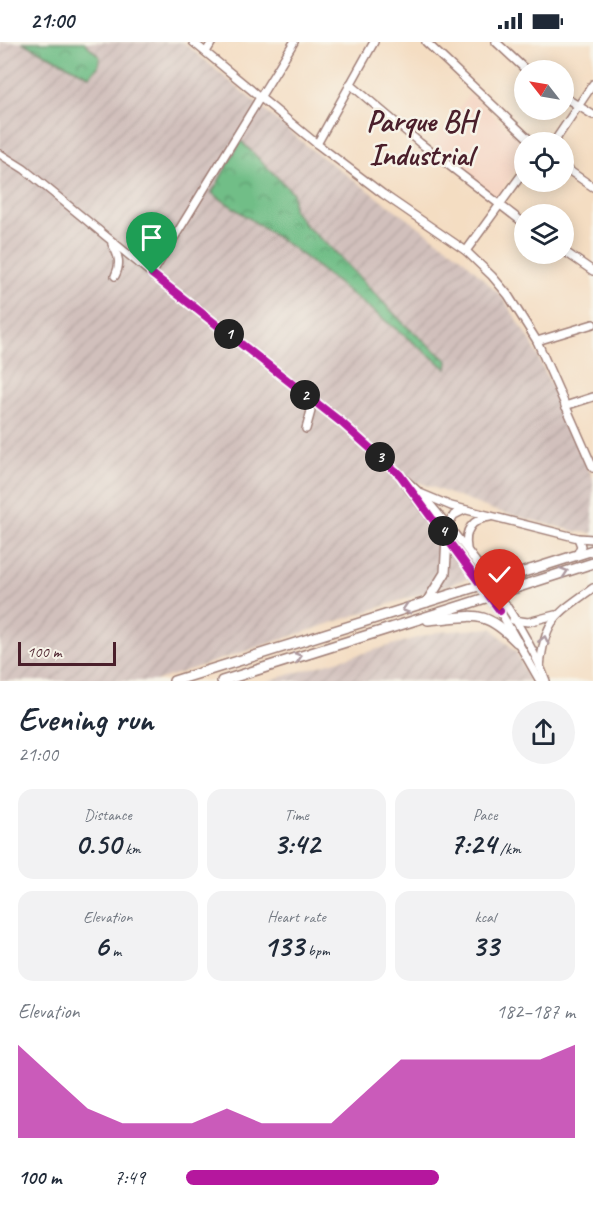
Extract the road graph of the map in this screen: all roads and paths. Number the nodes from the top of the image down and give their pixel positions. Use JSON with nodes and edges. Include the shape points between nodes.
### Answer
{"nodes":[{"id":1,"x":193,"y":42,"type":"edge"},
{"id":2,"x":212,"y":42,"type":"edge"},
{"id":3,"x":294,"y":42,"type":"edge"},
{"id":4,"x":374,"y":42,"type":"edge"},
{"id":5,"x":426,"y":42,"type":"edge"},
{"id":6,"x":496,"y":42,"type":"edge"},
{"id":7,"x":206,"y":52,"type":"junction"},
{"id":8,"x":515,"y":60,"type":"edge"},
{"id":9,"x":350,"y":84,"type":"junction"},
{"id":10,"x":593,"y":84,"type":"edge"},
{"id":11,"x":261,"y":98,"type":"junction"},
{"id":12,"x":574,"y":104,"type":"edge"},
{"id":13,"x":579,"y":107,"type":"junction"},
{"id":14,"x":593,"y":116,"type":"edge"},
{"id":15,"x":521,"y":132,"type":"edge"},
{"id":16,"x":561,"y":132,"type":"edge"},
{"id":17,"x":317,"y":144,"type":"junction"},
{"id":18,"x":0,"y":154,"type":"edge"},
{"id":19,"x":574,"y":174,"type":"edge"},
{"id":20,"x":514,"y":184,"type":"edge"},
{"id":21,"x":593,"y":187,"type":"edge"},
{"id":22,"x":498,"y":205,"type":"junction"},
{"id":23,"x":514,"y":216,"type":"edge"},
{"id":24,"x":110,"y":239,"type":"junction"},
{"id":25,"x":466,"y":250,"type":"junction"},
{"id":26,"x":574,"y":258,"type":"edge"},
{"id":27,"x":593,"y":271,"type":"edge"},
{"id":28,"x":152,"y":274,"type":"junction"},
{"id":29,"x":115,"y":276,"type":"dead end"},
{"id":30,"x":593,"y":324,"type":"edge"},
{"id":31,"x":537,"y":341,"type":"junction"},
{"id":32,"x":304,"y":394,"type":"junction"},
{"id":33,"x":593,"y":397,"type":"edge"},
{"id":34,"x":565,"y":406,"type":"junction"},
{"id":35,"x":306,"y":429,"type":"dead end"},
{"id":36,"x":593,"y":468,"type":"edge"},
{"id":37,"x":400,"y":475,"type":"junction"},
{"id":38,"x":420,"y":493,"type":"junction"},
{"id":39,"x":466,"y":509,"type":"junction"},
{"id":40,"x":494,"y":517,"type":"junction"},
{"id":41,"x":448,"y":524,"type":"junction"},
{"id":42,"x":447,"y":538,"type":"junction"},
{"id":43,"x":579,"y":538,"type":"junction"},
{"id":44,"x":593,"y":539,"type":"edge"},
{"id":45,"x":466,"y":548,"type":"junction"},
{"id":46,"x":593,"y":550,"type":"edge"},
{"id":47,"x":577,"y":555,"type":"junction"},
{"id":48,"x":593,"y":563,"type":"edge"},
{"id":49,"x":593,"y":588,"type":"edge"},
{"id":50,"x":487,"y":592,"type":"junction"},
{"id":51,"x":427,"y":602,"type":"junction"},
{"id":52,"x":555,"y":615,"type":"junction"},
{"id":53,"x":414,"y":620,"type":"junction"},
{"id":54,"x":514,"y":621,"type":"junction"},
{"id":55,"x":517,"y":642,"type":"junction"},
{"id":56,"x":540,"y":667,"type":"junction"},
{"id":57,"x":174,"y":681,"type":"edge"},
{"id":58,"x":222,"y":681,"type":"edge"},
{"id":59,"x":540,"y":681,"type":"edge"},
{"id":60,"x":546,"y":681,"type":"edge"}],
"edges":[{"from":1,"to":7,"type":"street"},
{"from":2,"to":7,"type":"street"},
{"from":3,"to":11,"type":"street"},
{"from":4,"to":9,"type":"street"},
{"from":5,"to":15,"type":"street"},
{"from":6,"to":8,"type":"street"},
{"from":7,"to":11,"type":"street"},
{"from":9,"to":17,"type":"street"},
{"from":9,"to":22,"type":"street"},
{"from":10,"to":13,"type":"street"},
{"from":11,"to":17,"type":"street"},
{"from":11,"to":28,"type":"street"},
{"from":12,"to":13,"type":"street"},
{"from":13,"to":14,"type":"street"},
{"from":13,"to":16,"type":"street"},
{"from":17,"to":25,"type":"street"},
{"from":18,"to":24,"type":"street"},
{"from":19,"to":21,"type":"street"},
{"from":20,"to":22,"type":"street"},
{"from":22,"to":23,"type":"street"},
{"from":22,"to":25,"type":"street"},
{"from":24,"to":28,"type":"street"},
{"from":24,"to":29,"type":"street","via":[[118,256]]},
{"from":25,"to":31,"type":"street","via":[[508,296]]},
{"from":26,"to":27,"type":"street"},
{"from":28,"to":32,"type":"street"},
{"from":30,"to":31,"type":"street"},
{"from":31,"to":34,"type":"street"},
{"from":32,"to":35,"type":"street","via":[[311,411]]},
{"from":32,"to":37,"type":"street"},
{"from":33,"to":34,"type":"street"},
{"from":34,"to":36,"type":"street"},
{"from":37,"to":38,"type":"street"},
{"from":37,"to":42,"type":"street"},
{"from":38,"to":39,"type":"street"},
{"from":38,"to":41,"type":"street"},
{"from":39,"to":40,"type":"street"},
{"from":39,"to":41,"type":"street"},
{"from":40,"to":43,"type":"street"},
{"from":40,"to":45,"type":"street","via":[[479,519],[470,526]]},
{"from":41,"to":42,"type":"street"},
{"from":41,"to":45,"type":"street"},
{"from":42,"to":50,"type":"street"},
{"from":42,"to":51,"type":"main road","via":[[445,573]]},
{"from":43,"to":44,"type":"street"},
{"from":43,"to":47,"type":"street"},
{"from":45,"to":54,"type":"street"},
{"from":46,"to":47,"type":"main road"},
{"from":47,"to":51,"type":"main road","bridge":true},
{"from":53,"to":48,"type":"main road","one_way":true,"bridge":true},
{"from":49,"to":52,"type":"street"},
{"from":50,"to":54,"type":"street"},
{"from":50,"to":55,"type":"street"},
{"from":51,"to":57,"type":"main road","one_way":true},
{"from":52,"to":54,"type":"street","via":[[528,622]]},
{"from":56,"to":52,"type":"street","one_way":true,"via":[[543,639]]},
{"from":53,"to":55,"type":"main road","via":[[482,617],[497,622]]},
{"from":58,"to":53,"type":"main road","one_way":true},
{"from":54,"to":56,"type":"street"},
{"from":55,"to":59,"type":"street"},
{"from":56,"to":60,"type":"street"}]}
